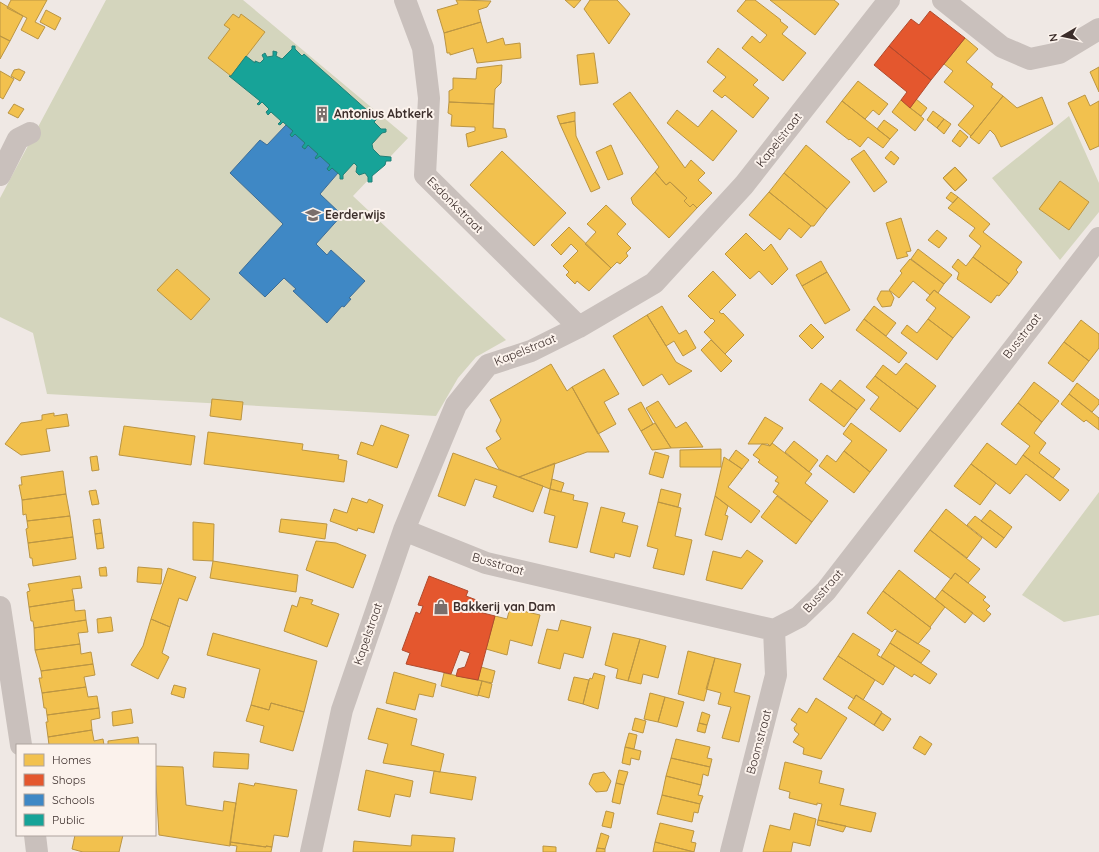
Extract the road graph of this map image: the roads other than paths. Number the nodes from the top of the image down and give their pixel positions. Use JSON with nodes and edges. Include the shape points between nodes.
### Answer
{"nodes":[{"id":1,"x":405,"y":0,"type":"edge"},
{"id":2,"x":889,"y":0,"type":"edge"},
{"id":3,"x":943,"y":0,"type":"edge"},
{"id":4,"x":1099,"y":29,"type":"edge"},
{"id":5,"x":30,"y":133,"type":"dead end"},
{"id":6,"x":0,"y":175,"type":"edge"},
{"id":7,"x":1099,"y":238,"type":"edge"},
{"id":8,"x":579,"y":327,"type":"junction"},
{"id":9,"x":404,"y":530,"type":"junction"},
{"id":10,"x":0,"y":607,"type":"edge"},
{"id":11,"x":774,"y":630,"type":"junction"},
{"id":12,"x":21,"y":744,"type":"edge"},
{"id":13,"x":34,"y":836,"type":"edge"},
{"id":14,"x":37,"y":852,"type":"edge"},
{"id":15,"x":311,"y":852,"type":"edge"},
{"id":16,"x":731,"y":852,"type":"edge"}],
"edges":[{"from":1,"to":8,"type":"street","name":"Esdonkstraat","via":[[423,48],[428,98],[425,175]]},
{"from":2,"to":8,"type":"street","name":"Kapelstraat","via":[[744,185],[654,283]]},
{"from":3,"to":4,"type":"street","via":[[1002,47],[1030,59],[1059,53]]},
{"from":5,"to":6,"type":"street","via":[[18,139]]},
{"from":7,"to":11,"type":"street","name":"Busstraat","via":[[826,591],[799,617]]},
{"from":8,"to":9,"type":"street","name":"Kapelstraat","via":[[531,351],[488,365],[456,405]]},
{"from":9,"to":11,"type":"street","name":"Busstraat","via":[[486,563]]},
{"from":9,"to":15,"type":"street","name":"Kapelstraat","via":[[342,710]]},
{"from":10,"to":12,"type":"street"},
{"from":11,"to":16,"type":"street","name":"Boomstraat","via":[[776,675]]},
{"from":13,"to":14,"type":"street"}]}
